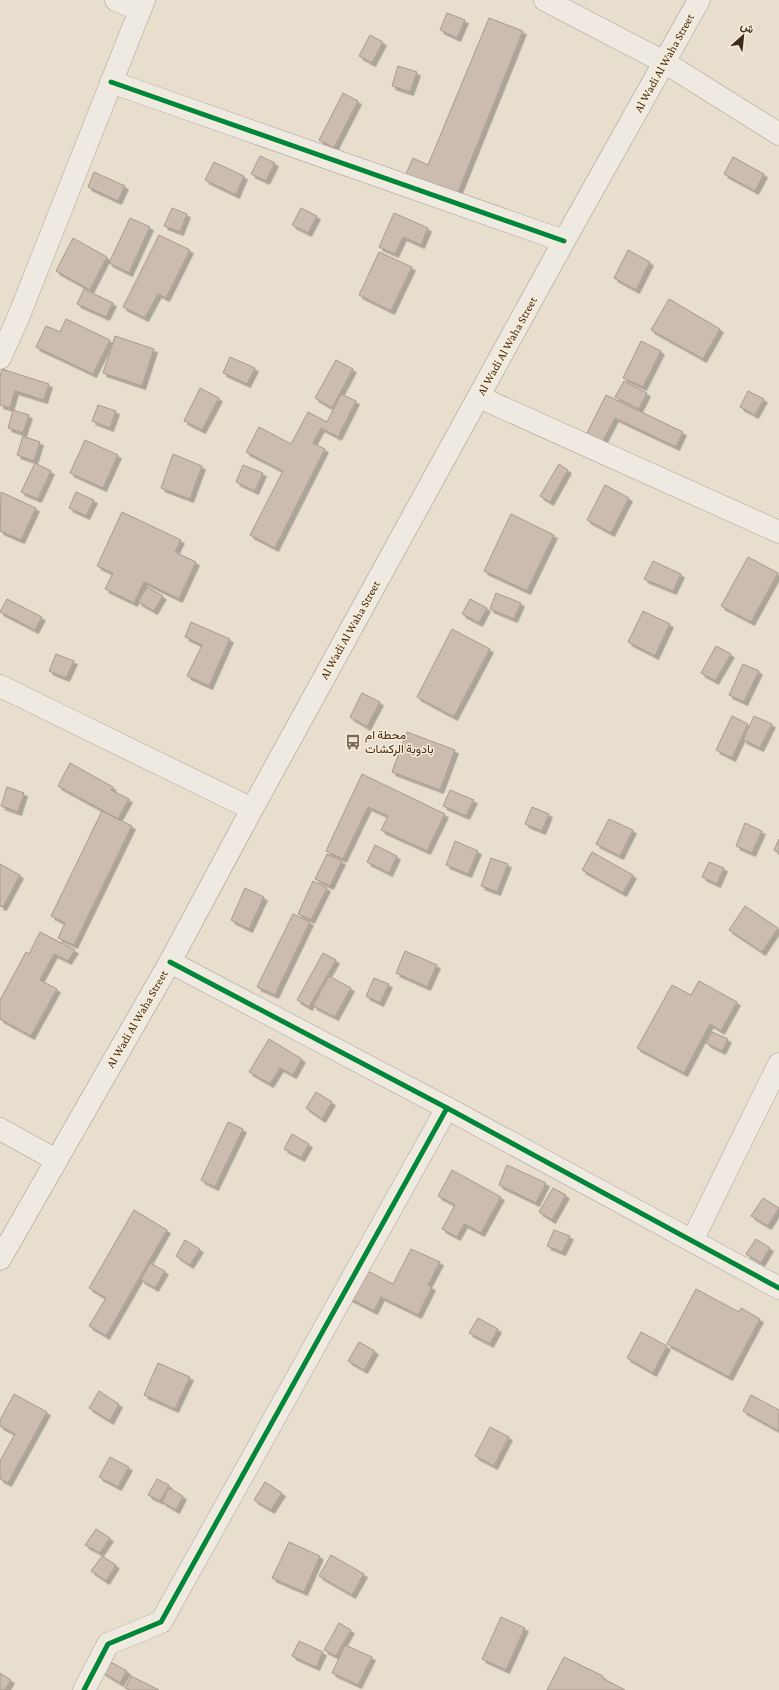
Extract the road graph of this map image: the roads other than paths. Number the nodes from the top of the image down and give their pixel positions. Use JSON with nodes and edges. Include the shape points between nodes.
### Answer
{"nodes":[{"id":1,"x":116,"y":0,"type":"edge"},
{"id":2,"x":545,"y":0,"type":"edge"},
{"id":3,"x":699,"y":0,"type":"edge"},
{"id":4,"x":142,"y":5,"type":"edge"},
{"id":5,"x":664,"y":62,"type":"junction"},
{"id":6,"x":111,"y":82,"type":"junction"},
{"id":7,"x":779,"y":134,"type":"edge"},
{"id":8,"x":564,"y":241,"type":"junction"},
{"id":9,"x":0,"y":358,"type":"edge"},
{"id":10,"x":479,"y":397,"type":"junction"},
{"id":11,"x":779,"y":532,"type":"edge"},
{"id":12,"x":0,"y":686,"type":"edge"},
{"id":13,"x":252,"y":808,"type":"junction"},
{"id":14,"x":170,"y":962,"type":"junction"},
{"id":15,"x":779,"y":1064,"type":"edge"},
{"id":16,"x":447,"y":1108,"type":"junction"},
{"id":17,"x":0,"y":1129,"type":"edge"},
{"id":18,"x":56,"y":1160,"type":"junction"},
{"id":19,"x":692,"y":1241,"type":"junction"},
{"id":20,"x":0,"y":1259,"type":"edge"},
{"id":21,"x":779,"y":1288,"type":"edge"},
{"id":22,"x":84,"y":1690,"type":"edge"}],
"edges":[{"from":1,"to":4,"type":"street"},
{"from":2,"to":5,"type":"street"},
{"from":3,"to":5,"type":"street","name":"Al Wadi Al Waha Street"},
{"from":4,"to":6,"type":"street"},
{"from":5,"to":7,"type":"street"},
{"from":5,"to":8,"type":"street","name":"Al Wadi Al Waha Street"},
{"from":6,"to":8,"type":"street"},
{"from":6,"to":9,"type":"street"},
{"from":8,"to":10,"type":"street","name":"Al Wadi Al Waha Street"},
{"from":10,"to":11,"type":"street"},
{"from":10,"to":13,"type":"street","name":"Al Wadi Al Waha Street"},
{"from":12,"to":13,"type":"street"},
{"from":13,"to":14,"type":"street","name":"Al Wadi Al Waha Street"},
{"from":14,"to":16,"type":"street"},
{"from":14,"to":18,"type":"street","name":"Al Wadi Al Waha Street"},
{"from":15,"to":19,"type":"street"},
{"from":16,"to":19,"type":"street"},
{"from":16,"to":22,"type":"street","via":[[161,1622],[108,1644]]},
{"from":17,"to":18,"type":"street"},
{"from":18,"to":20,"type":"street","name":"Al Wadi Al Waha Street"},
{"from":19,"to":21,"type":"street"}]}
